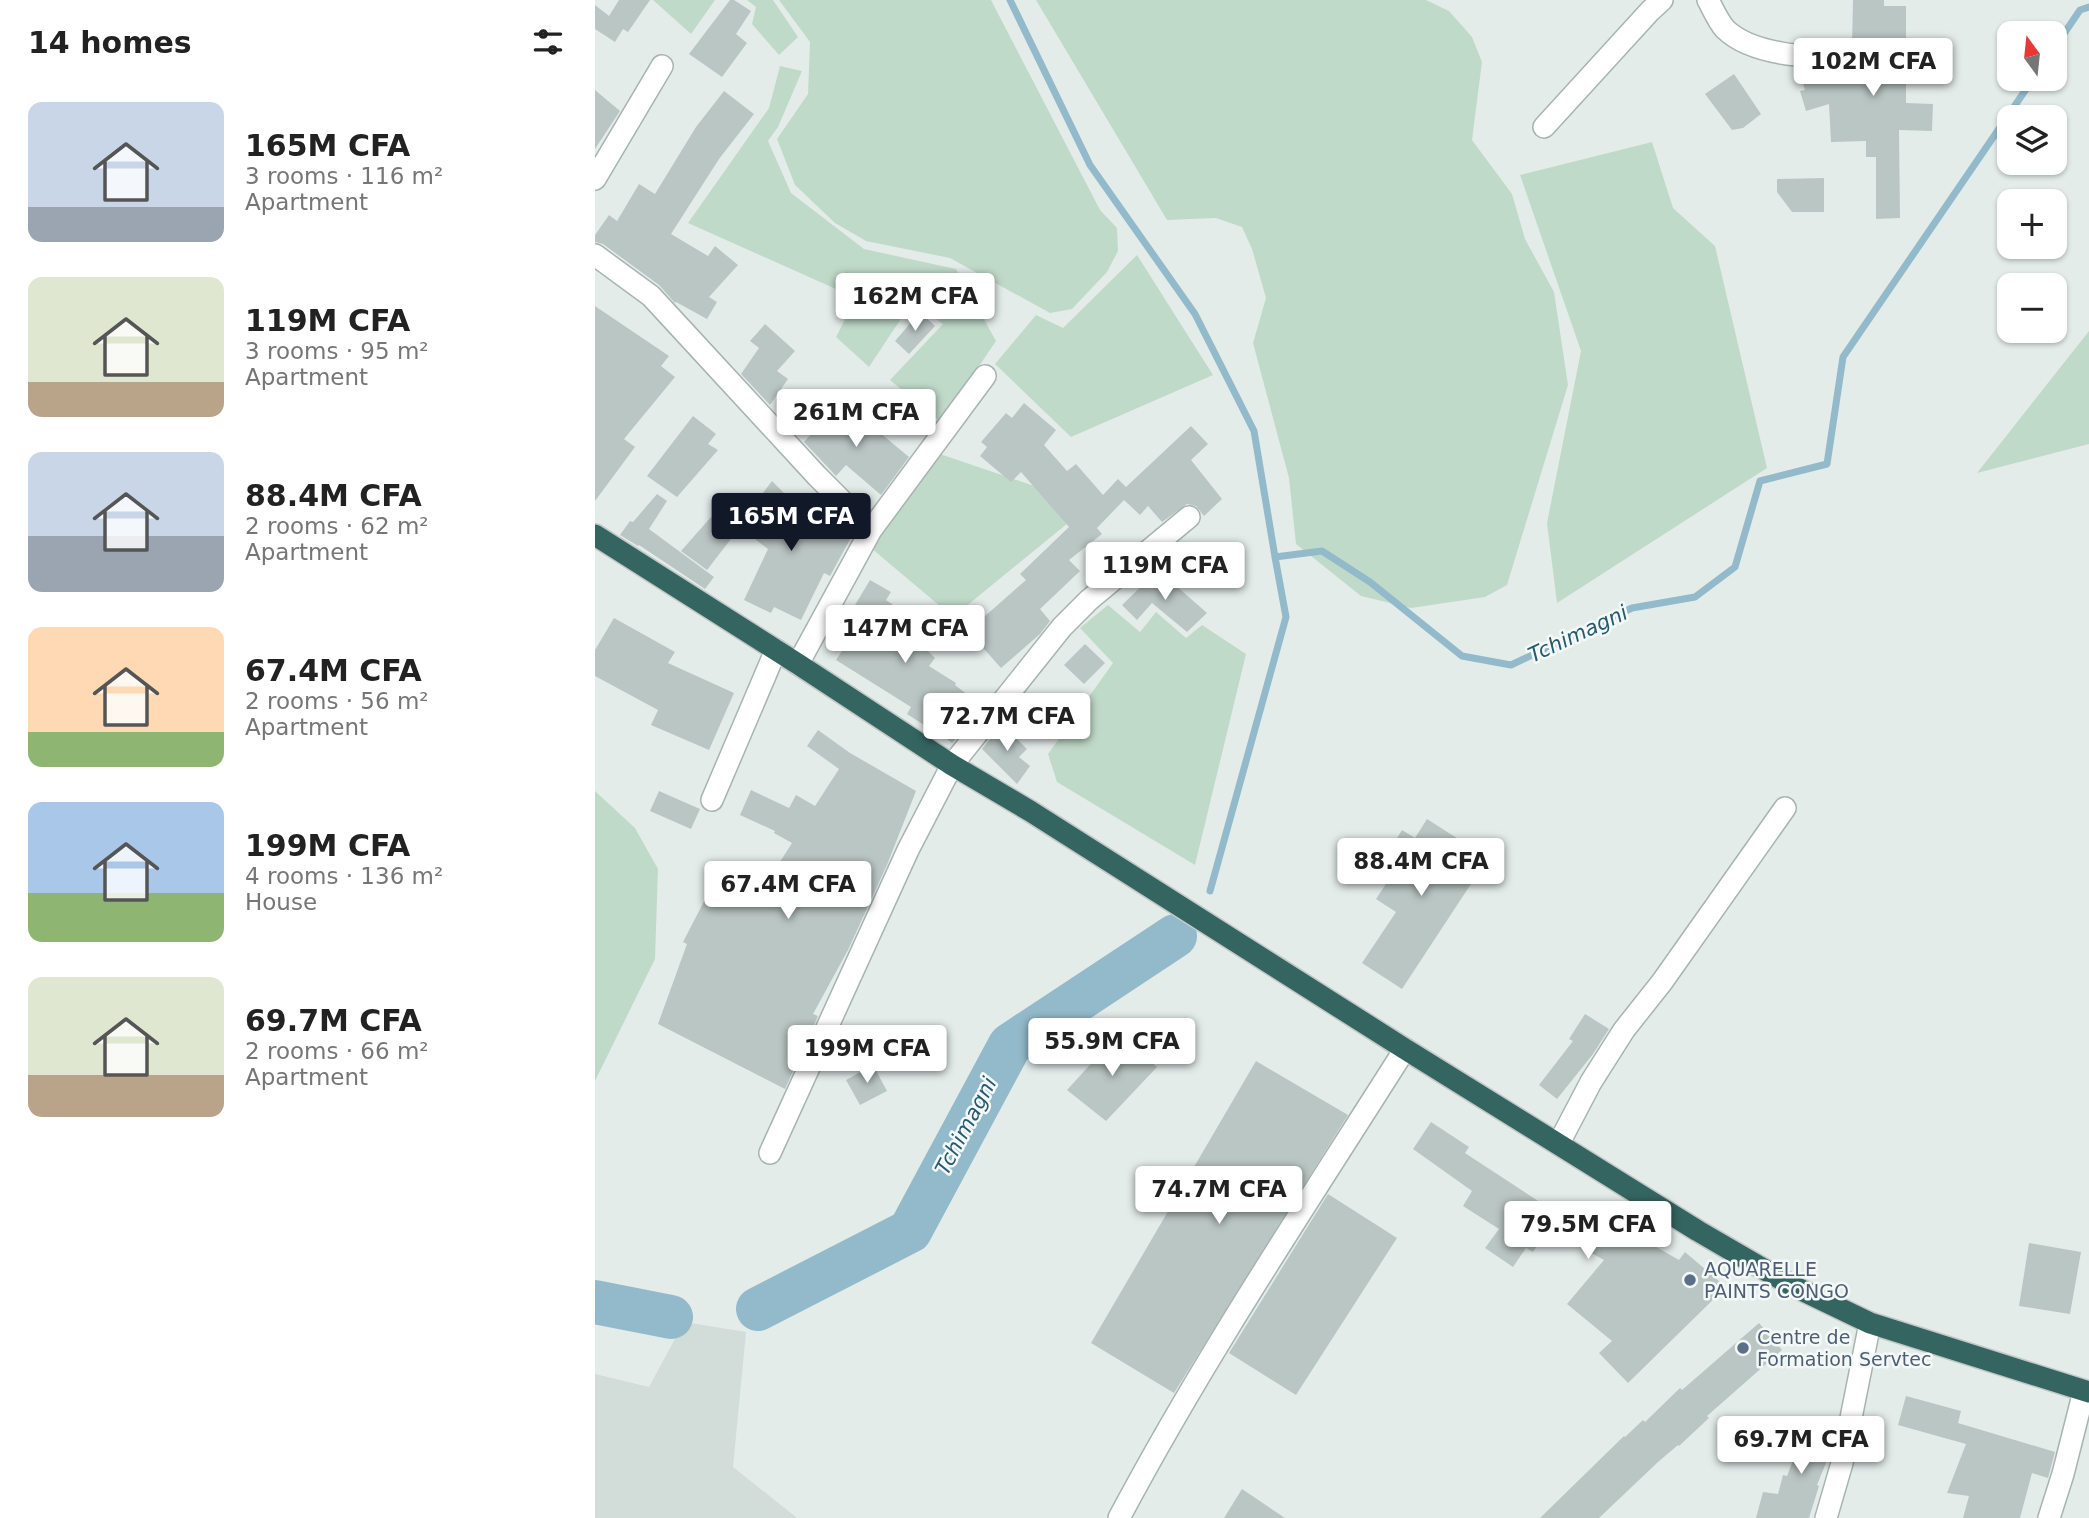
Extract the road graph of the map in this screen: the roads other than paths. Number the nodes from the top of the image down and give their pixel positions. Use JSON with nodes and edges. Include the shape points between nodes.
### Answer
{"nodes":[{"id":1,"x":1662,"y":0,"type":"edge"},
{"id":2,"x":1708,"y":0,"type":"edge"},
{"id":3,"x":1869,"y":59,"type":"dead end"},
{"id":4,"x":662,"y":66,"type":"dead end"},
{"id":5,"x":1544,"y":127,"type":"dead end"},
{"id":6,"x":595,"y":179,"type":"edge"},
{"id":7,"x":595,"y":256,"type":"edge"},
{"id":8,"x":985,"y":376,"type":"dead end"},
{"id":9,"x":1189,"y":517,"type":"dead end"},
{"id":10,"x":871,"y":530,"type":"junction"},
{"id":11,"x":595,"y":535,"type":"edge"},
{"id":12,"x":776,"y":650,"type":"junction"},
{"id":13,"x":798,"y":664,"type":"junction"},
{"id":14,"x":951,"y":765,"type":"junction"},
{"id":15,"x":712,"y":800,"type":"dead end"},
{"id":16,"x":1786,"y":808,"type":"dead end"},
{"id":17,"x":1405,"y":1049,"type":"junction"},
{"id":18,"x":1559,"y":1143,"type":"junction"},
{"id":19,"x":770,"y":1153,"type":"dead end"},
{"id":20,"x":1870,"y":1324,"type":"junction"},
{"id":21,"x":2086,"y":1392,"type":"edge"},
{"id":22,"x":1119,"y":1518,"type":"edge"},
{"id":23,"x":1826,"y":1518,"type":"edge"},
{"id":24,"x":2049,"y":1518,"type":"edge"}],
"edges":[{"from":1,"to":5,"type":"street"},
{"from":2,"to":3,"type":"street","via":[[1723,27],[1749,44],[1787,54]]},
{"from":4,"to":6,"type":"street"},
{"from":7,"to":10,"type":"street","via":[[652,296]]},
{"from":8,"to":10,"type":"street"},
{"from":9,"to":14,"type":"street","via":[[1062,627]]},
{"from":10,"to":13,"type":"street"},
{"from":11,"to":12,"type":"highway"},
{"from":12,"to":13,"type":"highway"},
{"from":12,"to":15,"type":"street"},
{"from":13,"to":14,"type":"highway"},
{"from":14,"to":17,"type":"highway"},
{"from":14,"to":19,"type":"street"},
{"from":16,"to":18,"type":"street","via":[[1624,1030]]},
{"from":17,"to":18,"type":"highway"},
{"from":17,"to":22,"type":"street","via":[[1237,1314]]},
{"from":18,"to":20,"type":"highway","via":[[1697,1231]]},
{"from":20,"to":21,"type":"highway"},
{"from":20,"to":23,"type":"street"},
{"from":21,"to":24,"type":"street"}]}
